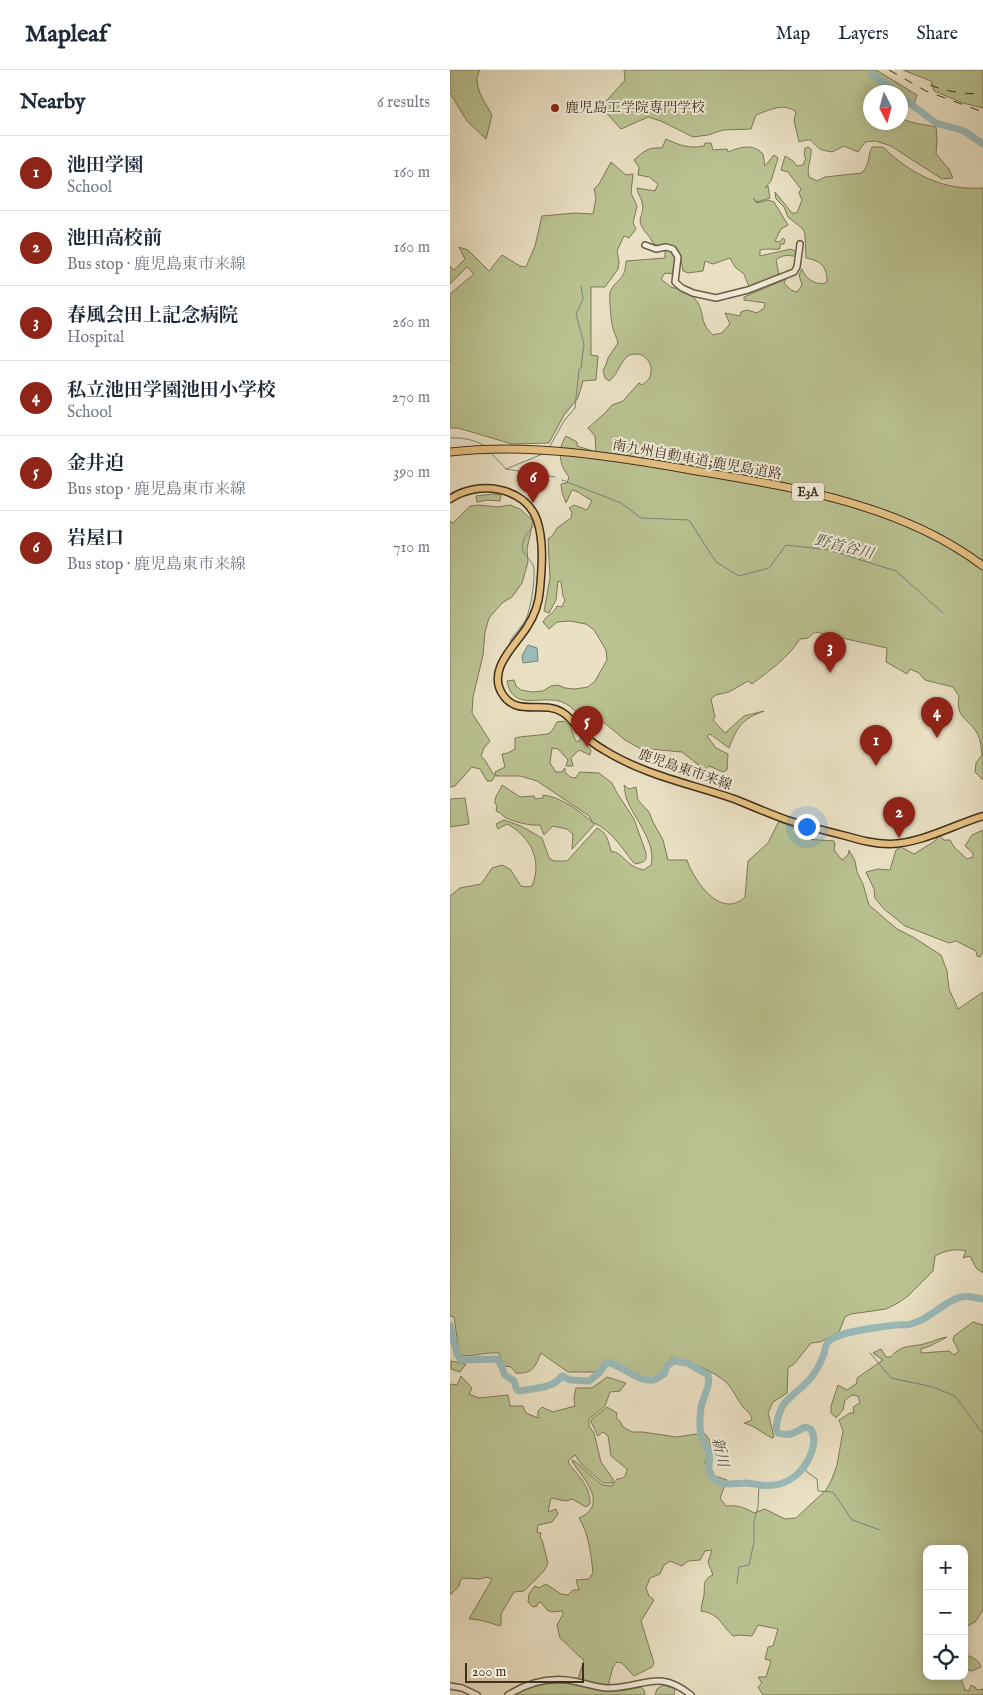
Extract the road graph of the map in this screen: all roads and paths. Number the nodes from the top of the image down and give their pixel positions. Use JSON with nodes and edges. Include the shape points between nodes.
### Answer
{"nodes":[{"id":1,"x":800,"y":244,"type":"dead end"},
{"id":2,"x":645,"y":245,"type":"dead end"},
{"id":3,"x":450,"y":452,"type":"edge"},
{"id":4,"x":450,"y":499,"type":"edge"},
{"id":5,"x":983,"y":566,"type":"edge"},
{"id":6,"x":983,"y":816,"type":"edge"},
{"id":7,"x":450,"y":1686,"type":"edge"},
{"id":8,"x":477,"y":1695,"type":"edge"},
{"id":9,"x":508,"y":1695,"type":"edge"},
{"id":10,"x":691,"y":1695,"type":"edge"}],
"edges":[{"from":1,"to":2,"type":"street","via":[[794,272],[748,290],[716,298],[693,293],[675,282],[678,257],[674,249],[656,250]]},
{"from":3,"to":5,"type":"highway","name":"南九州自動車道;鹿児島道路","number":"E3A","via":[[541,449],[746,479],[847,502],[900,520]]},
{"from":4,"to":6,"type":"main road","name":"鹿児島東市来線","via":[[478,489],[502,489],[524,502],[537,520],[541,547],[539,600],[532,618],[501,664],[498,674],[500,690],[511,703],[521,707],[543,706],[559,710],[571,718],[593,743],[642,770],[785,819],[865,841],[904,843]]},
{"from":7,"to":8,"type":"street"},
{"from":9,"to":10,"type":"street","via":[[531,1683],[547,1681],[575,1681],[607,1688],[660,1680]]}]}
